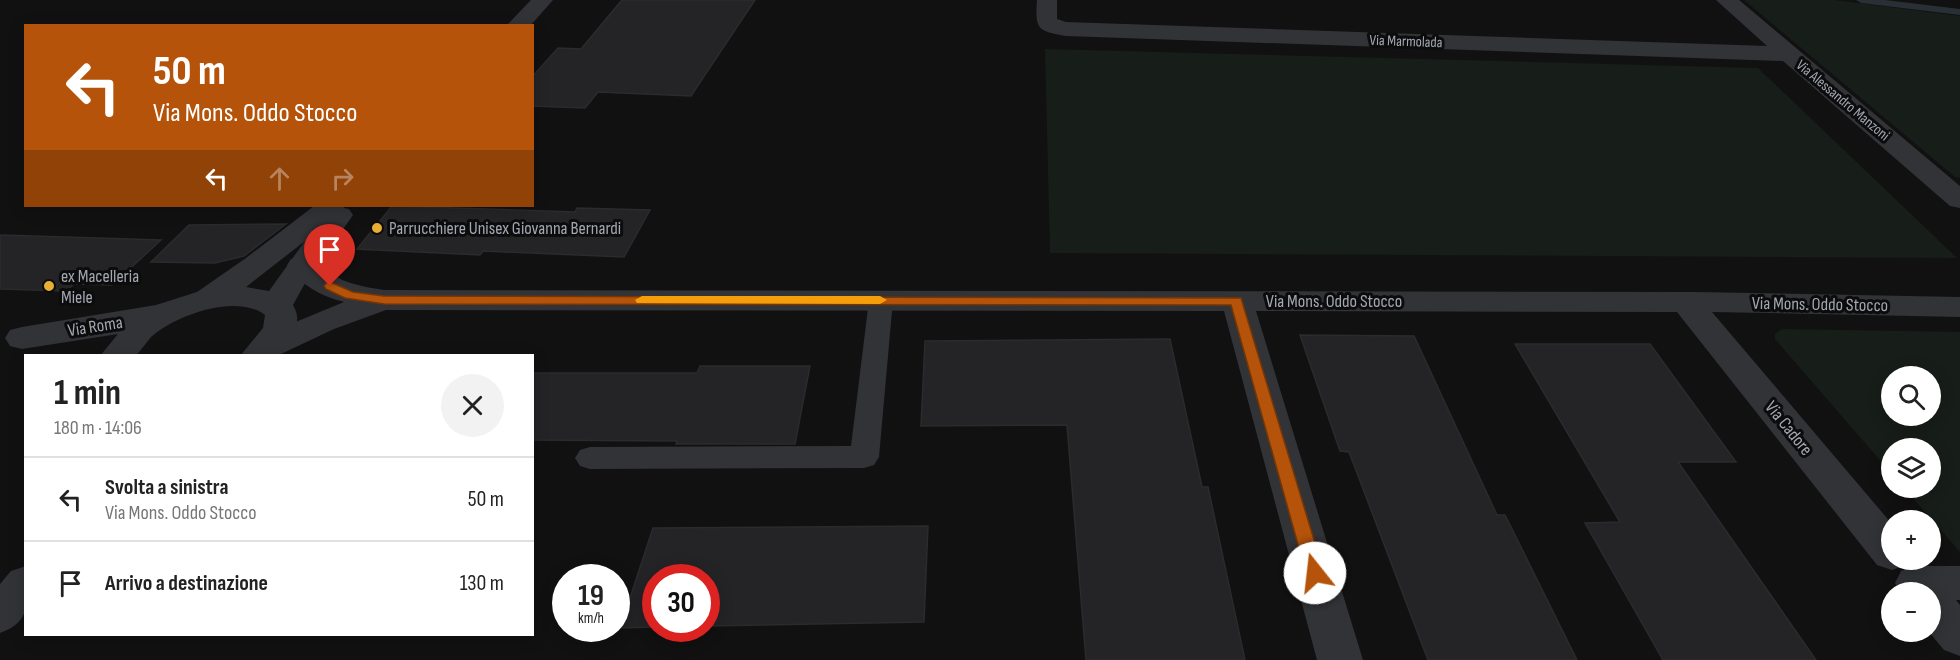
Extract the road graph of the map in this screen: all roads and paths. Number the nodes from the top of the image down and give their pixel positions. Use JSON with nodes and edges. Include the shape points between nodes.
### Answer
{"nodes":[{"id":1,"x":543,"y":0,"type":"edge"},
{"id":2,"x":1047,"y":0,"type":"edge"},
{"id":3,"x":1726,"y":0,"type":"edge"},
{"id":4,"x":519,"y":24,"type":"edge"},
{"id":5,"x":1789,"y":54,"type":"junction"},
{"id":6,"x":1960,"y":200,"type":"edge"},
{"id":7,"x":330,"y":207,"type":"edge"},
{"id":8,"x":344,"y":207,"type":"edge"},
{"id":9,"x":302,"y":265,"type":"junction"},
{"id":10,"x":350,"y":295,"type":"junction"},
{"id":11,"x":205,"y":299,"type":"junction"},
{"id":12,"x":384,"y":300,"type":"junction"},
{"id":13,"x":881,"y":300,"type":"junction"},
{"id":14,"x":1237,"y":301,"type":"junction"},
{"id":15,"x":1686,"y":302,"type":"junction"},
{"id":16,"x":278,"y":307,"type":"junction"},
{"id":17,"x":1960,"y":307,"type":"edge"},
{"id":18,"x":168,"y":312,"type":"junction"},
{"id":19,"x":11,"y":338,"type":"edge"},
{"id":20,"x":263,"y":351,"type":"edge"},
{"id":21,"x":98,"y":354,"type":"edge"},
{"id":22,"x":118,"y":354,"type":"edge"},
{"id":23,"x":590,"y":458,"type":"dead end"},
{"id":24,"x":1912,"y":578,"type":"edge"},
{"id":25,"x":1960,"y":584,"type":"edge"},
{"id":26,"x":24,"y":585,"type":"edge"},
{"id":27,"x":0,"y":615,"type":"edge"},
{"id":28,"x":1960,"y":637,"type":"edge"},
{"id":29,"x":1340,"y":660,"type":"edge"}],
"edges":[{"from":1,"to":4,"type":"street"},
{"from":2,"to":5,"type":"street","name":"Via Marmolada","via":[[1046,21],[1065,29]]},
{"from":3,"to":5,"type":"street","name":"Via Alessandro Manzoni"},
{"from":5,"to":6,"type":"street","name":"Via Alessandro Manzoni"},
{"from":7,"to":11,"type":"street","via":[[237,281]]},
{"from":8,"to":9,"type":"street"},
{"from":9,"to":10,"type":"street","name":"Via Mons. Oddo Stocco","via":[[312,277]]},
{"from":9,"to":16,"type":"street"},
{"from":10,"to":12,"type":"street","name":"Via Mons. Oddo Stocco"},
{"from":10,"to":16,"type":"street"},
{"from":11,"to":16,"type":"street","name":"Via Roma","via":[[256,296]]},
{"from":11,"to":18,"type":"street","name":"Via Roma"},
{"from":12,"to":13,"type":"street","name":"Via Mons. Oddo Stocco"},
{"from":12,"to":20,"type":"street","name":"Via Mons. Oddo Stocco","via":[[341,312]]},
{"from":13,"to":14,"type":"street","name":"Via Mons. Oddo Stocco"},
{"from":13,"to":23,"type":"lane","via":[[864,457]]},
{"from":14,"to":15,"type":"street","name":"Via Mons. Oddo Stocco"},
{"from":14,"to":29,"type":"street"},
{"from":15,"to":17,"type":"street","name":"Via Mons. Oddo Stocco"},
{"from":15,"to":24,"type":"street","name":"Via Cadore"},
{"from":16,"to":20,"type":"street","via":[[282,325]]},
{"from":18,"to":19,"type":"street","name":"Via Roma","via":[[120,323]]},
{"from":18,"to":22,"type":"street","name":"Via Roma","via":[[136,332]]},
{"from":19,"to":21,"type":"street","name":"Via Roma","via":[[67,344]]},
{"from":24,"to":25,"type":"street"},
{"from":24,"to":28,"type":"street","name":"Via Cadore"},
{"from":26,"to":27,"type":"street"}]}
